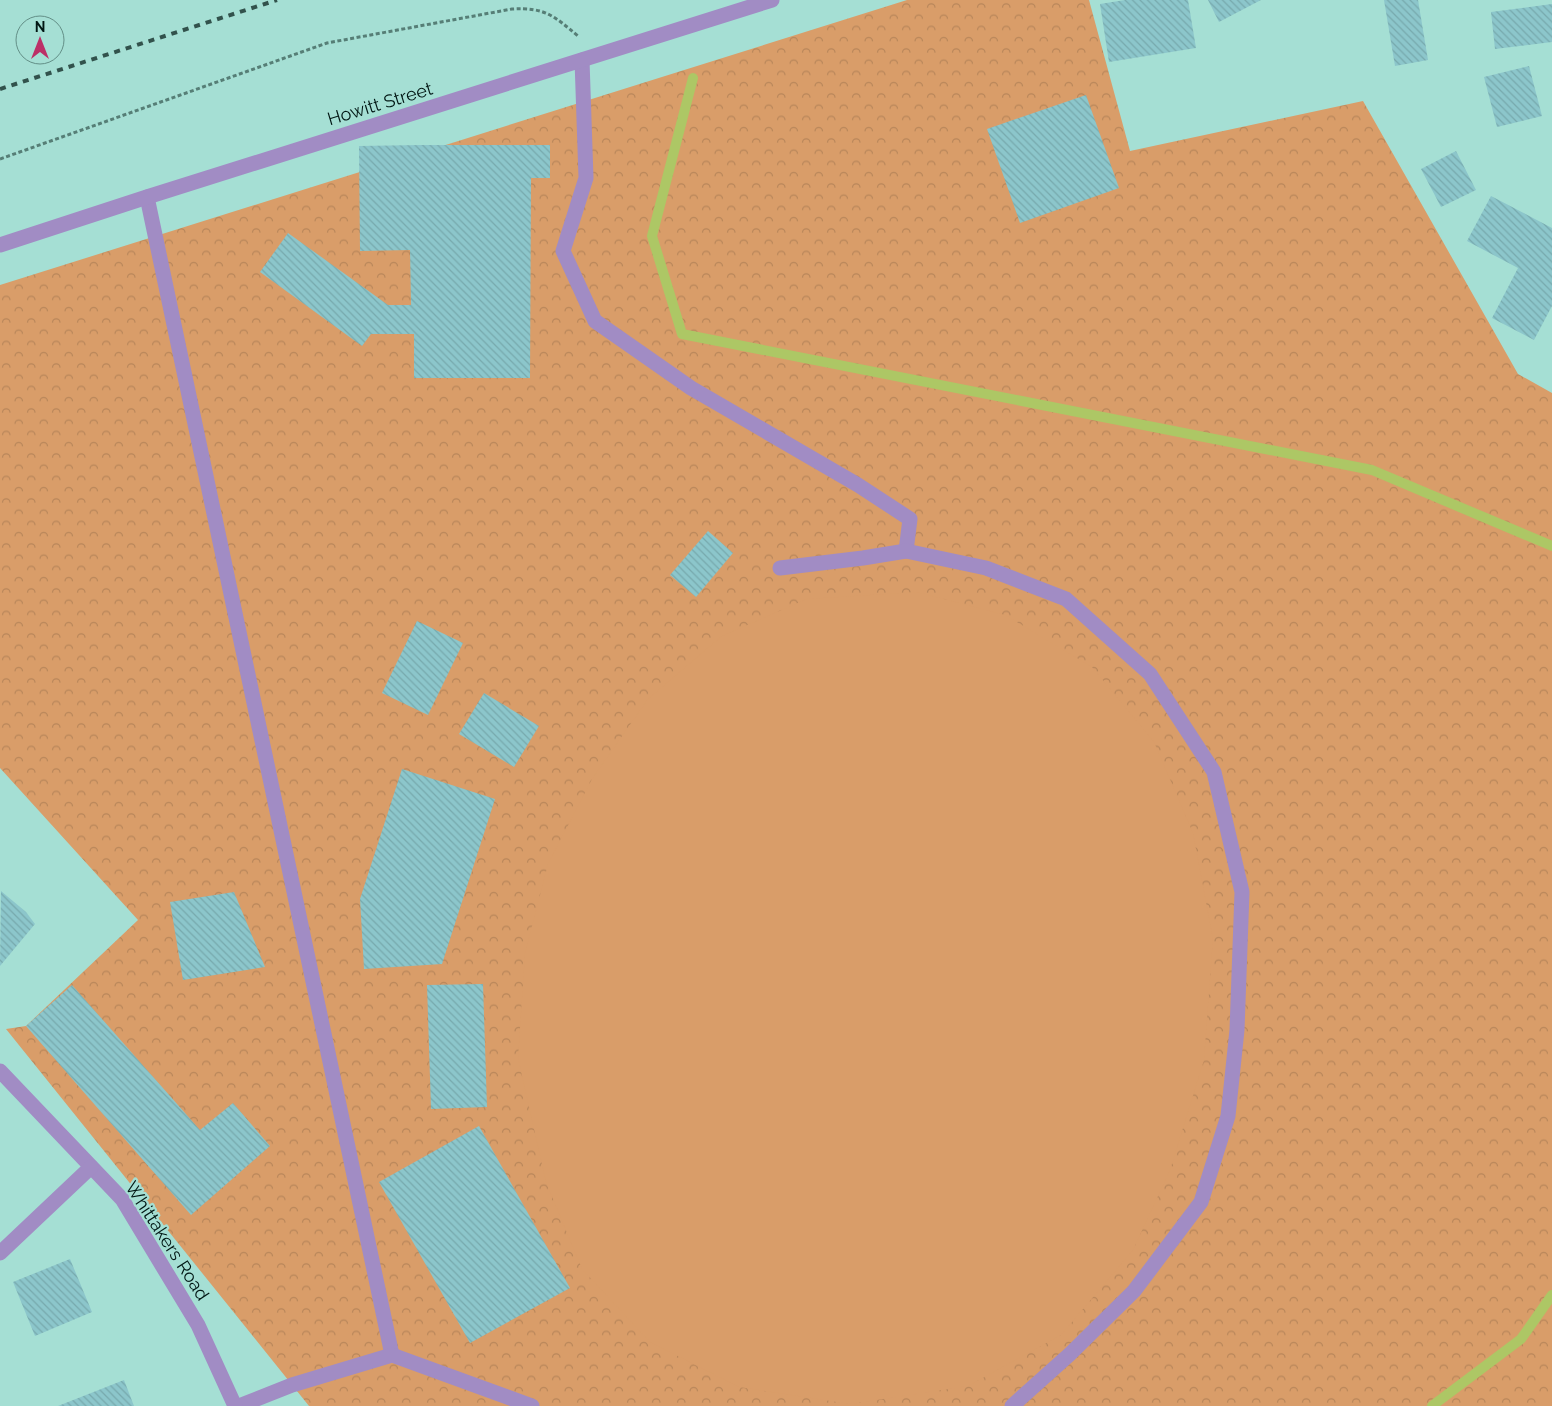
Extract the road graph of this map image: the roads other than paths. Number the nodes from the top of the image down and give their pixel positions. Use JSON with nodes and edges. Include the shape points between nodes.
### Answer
{"nodes":[{"id":1,"x":772,"y":0,"type":"edge"},
{"id":2,"x":582,"y":60,"type":"junction"},
{"id":3,"x":146,"y":197,"type":"junction"},
{"id":4,"x":0,"y":245,"type":"edge"},
{"id":5,"x":906,"y":551,"type":"junction"},
{"id":6,"x":780,"y":568,"type":"dead end"},
{"id":7,"x":0,"y":1071,"type":"edge"},
{"id":8,"x":91,"y":1167,"type":"junction"},
{"id":9,"x":0,"y":1253,"type":"edge"},
{"id":10,"x":392,"y":1355,"type":"junction"},
{"id":11,"x":531,"y":1405,"type":"edge"},
{"id":12,"x":235,"y":1406,"type":"edge"},
{"id":13,"x":240,"y":1406,"type":"edge"},
{"id":14,"x":1012,"y":1406,"type":"edge"}],
"edges":[{"from":1,"to":2,"type":"street","name":"Howitt Street"},
{"from":2,"to":3,"type":"street","name":"Howitt Street"},
{"from":2,"to":5,"type":"street","via":[[586,178],[563,251],[595,321],[691,388],[910,520]]},
{"from":3,"to":4,"type":"street","name":"Howitt Street"},
{"from":3,"to":10,"type":"street"},
{"from":5,"to":6,"type":"street"},
{"from":5,"to":14,"type":"street","via":[[986,568],[1066,599],[1150,674],[1214,772],[1242,892],[1237,1030],[1228,1116],[1201,1202],[1134,1291]]},
{"from":7,"to":8,"type":"street","name":"Whittakers Road"},
{"from":8,"to":9,"type":"street"},
{"from":8,"to":12,"type":"street","name":"Whittakers Road","via":[[122,1199],[198,1325]]},
{"from":10,"to":11,"type":"street"},
{"from":10,"to":13,"type":"street","via":[[292,1385]]}]}
